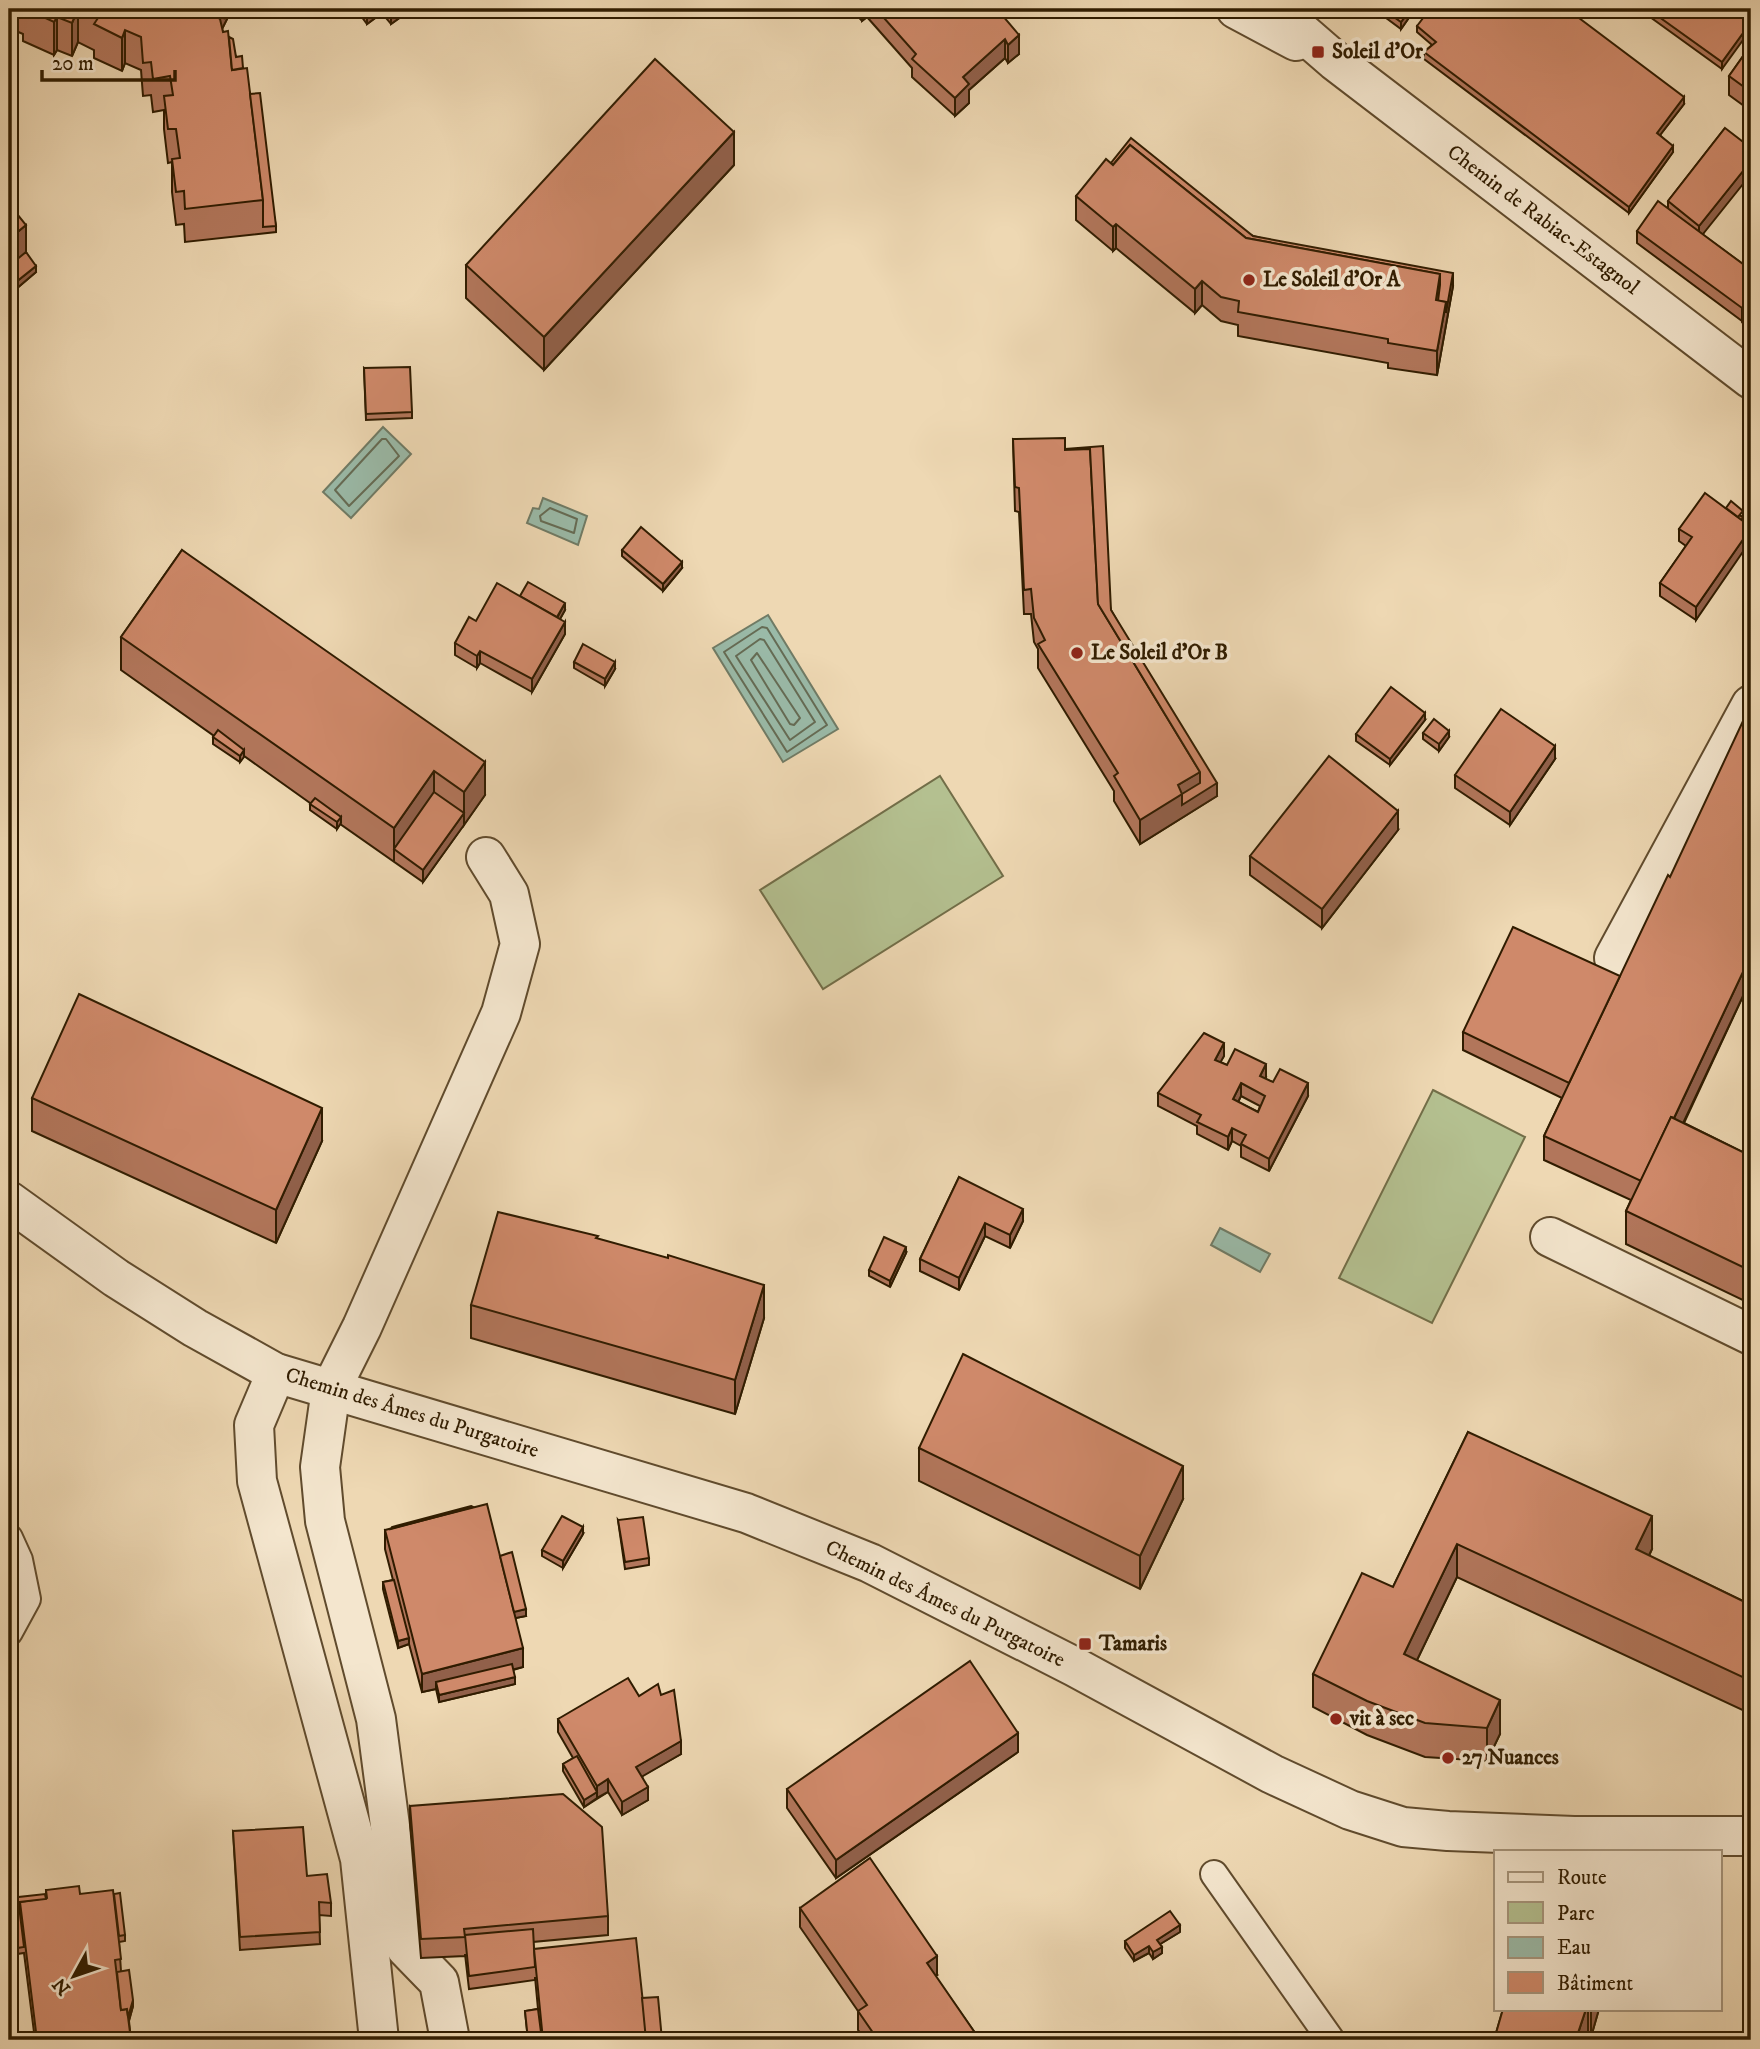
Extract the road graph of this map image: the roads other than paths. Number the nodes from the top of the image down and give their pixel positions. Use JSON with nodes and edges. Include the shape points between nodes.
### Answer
{"nodes":[{"id":1,"x":1236,"y":9,"type":"edge"},
{"id":2,"x":1275,"y":9,"type":"edge"},
{"id":3,"x":1335,"y":61,"type":"junction"},
{"id":4,"x":1751,"y":379,"type":"edge"},
{"id":5,"x":1751,"y":705,"type":"edge"},
{"id":6,"x":486,"y":858,"type":"dead end"},
{"id":7,"x":1614,"y":958,"type":"dead end"},
{"id":8,"x":9,"y":1201,"type":"edge"},
{"id":9,"x":1550,"y":1237,"type":"dead end"},
{"id":10,"x":1751,"y":1335,"type":"edge"},
{"id":11,"x":276,"y":1373,"type":"junction"},
{"id":12,"x":331,"y":1389,"type":"junction"},
{"id":13,"x":9,"y":1538,"type":"edge"},
{"id":14,"x":9,"y":1632,"type":"edge"},
{"id":15,"x":1751,"y":1836,"type":"edge"},
{"id":16,"x":1214,"y":1874,"type":"dead end"},
{"id":17,"x":379,"y":2040,"type":"edge"},
{"id":18,"x":450,"y":2040,"type":"edge"},
{"id":19,"x":1331,"y":2040,"type":"edge"}],
"edges":[{"from":1,"to":3,"type":"street","name":"Chemin de Rabiac-Estagnol"},
{"from":2,"to":3,"type":"street","name":"Chemin de Rabiac-Estagnol"},
{"from":3,"to":4,"type":"street","name":"Chemin de Rabiac-Estagnol"},
{"from":5,"to":7,"type":"street"},
{"from":6,"to":12,"type":"street","via":[[509,894],[520,944],[501,1013]]},
{"from":8,"to":11,"type":"street","name":"Chemin des Âmes du Purgatoire","via":[[116,1278]]},
{"from":9,"to":10,"type":"street"},
{"from":11,"to":12,"type":"street","name":"Chemin des Âmes du Purgatoire"},
{"from":11,"to":17,"type":"street","via":[[254,1425],[257,1481],[360,1859]]},
{"from":12,"to":15,"type":"street","name":"Chemin des Âmes du Purgatoire","via":[[746,1513],[870,1563],[1272,1774],[1350,1810],[1403,1827],[1574,1836]]},
{"from":12,"to":18,"type":"street","via":[[320,1467],[325,1521],[376,1719],[406,1948],[439,1982]]},
{"from":13,"to":14,"type":"lane","via":[[27,1599]]},
{"from":16,"to":19,"type":"lane"}]}
